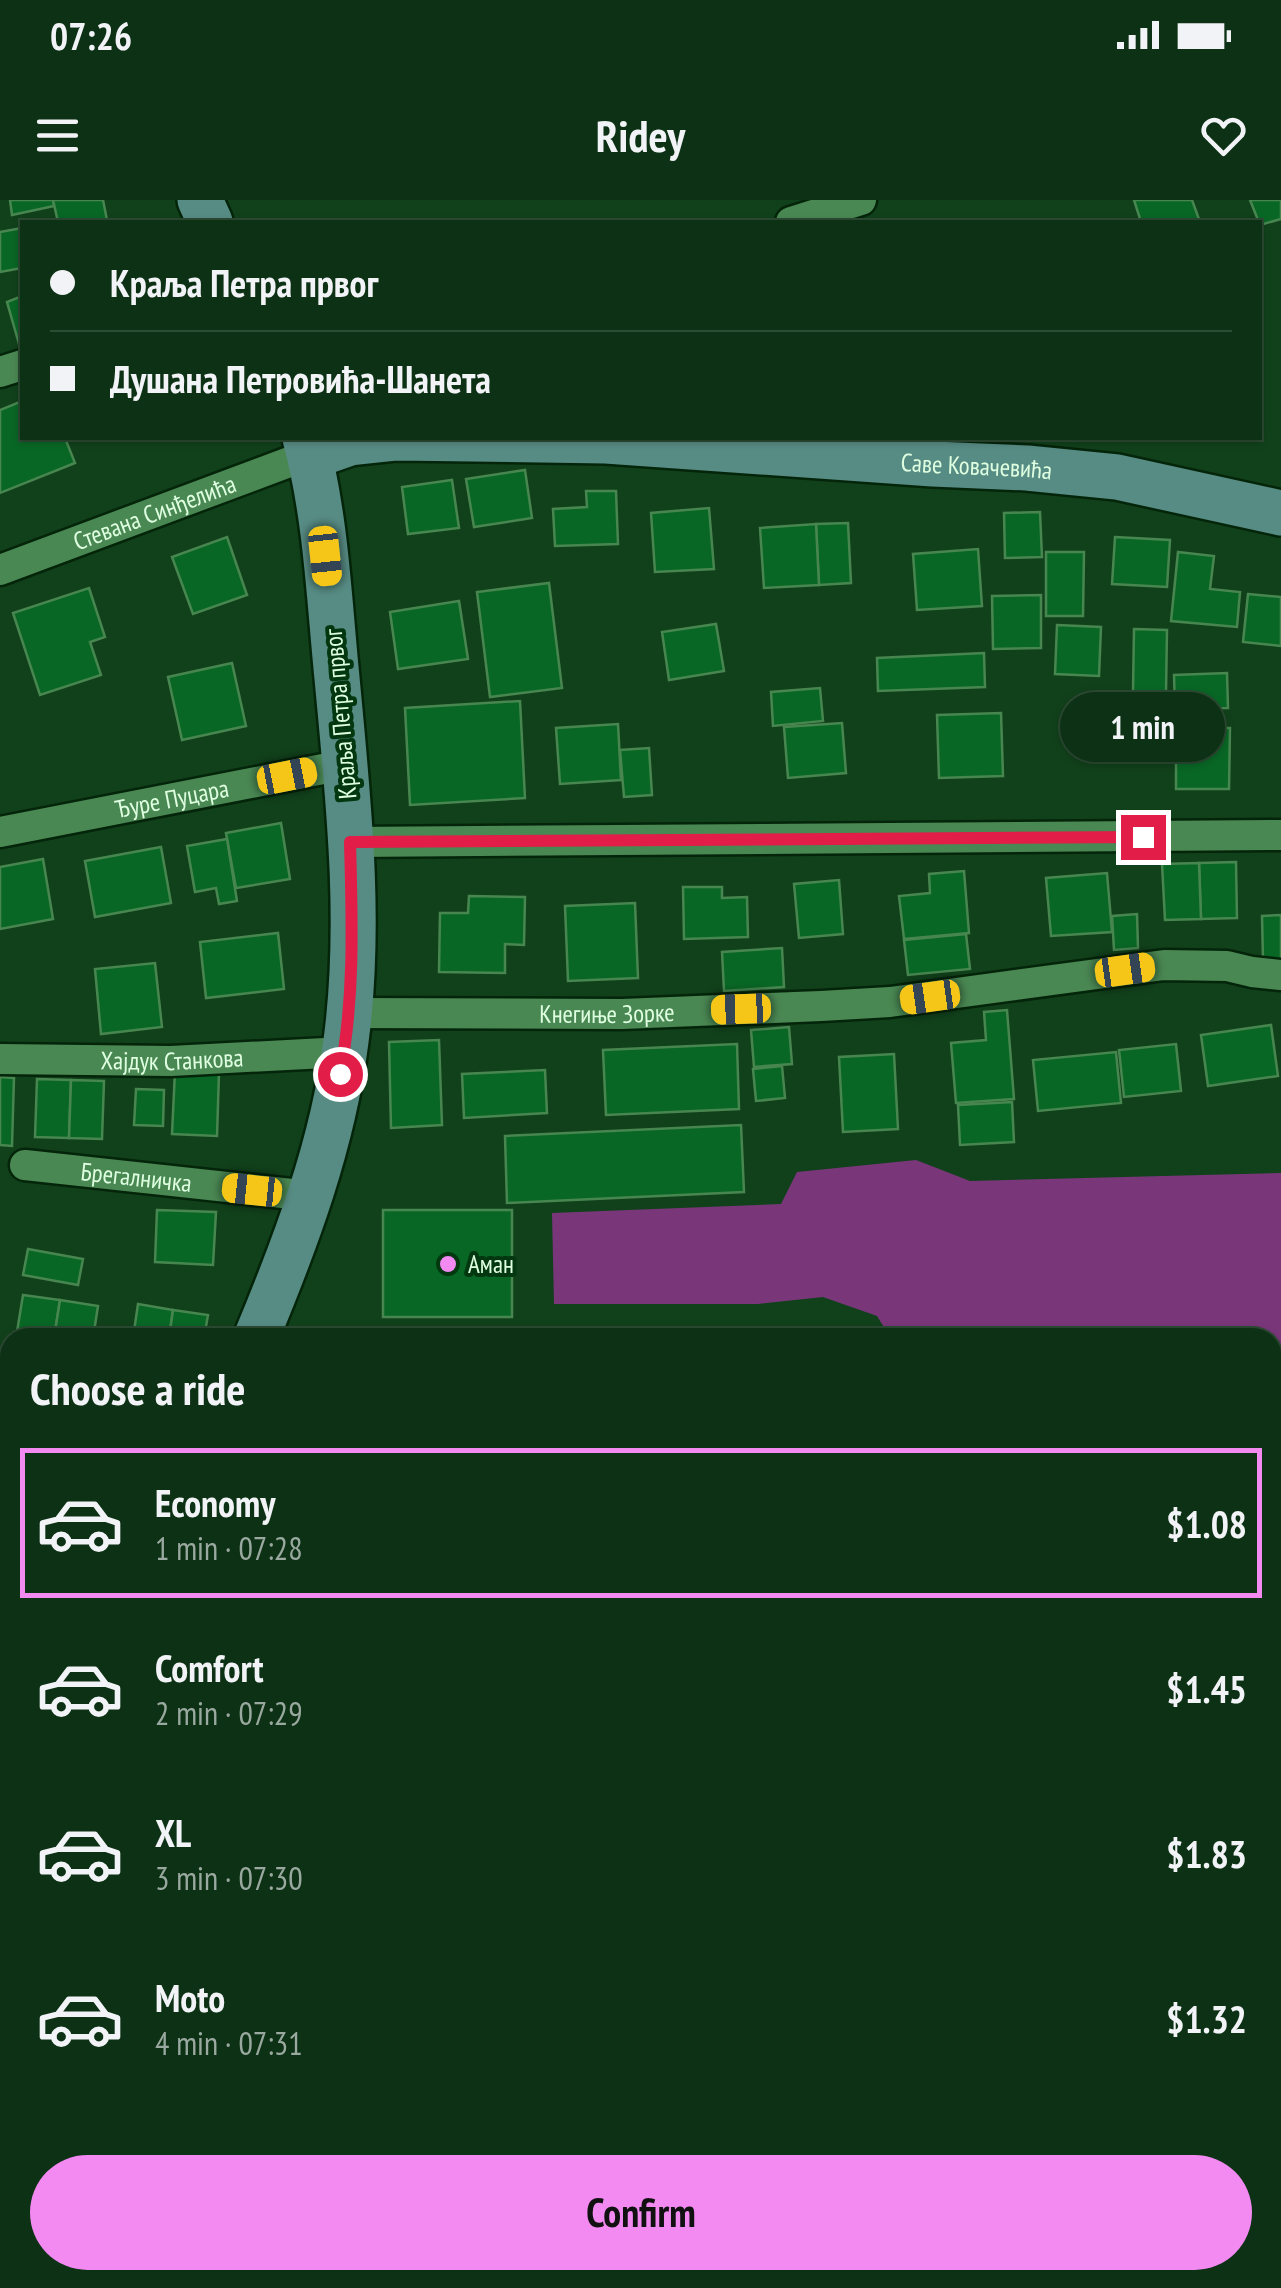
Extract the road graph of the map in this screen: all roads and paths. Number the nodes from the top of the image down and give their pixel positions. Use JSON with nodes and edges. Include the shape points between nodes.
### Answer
{"nodes":[{"id":1,"x":861,"y":200,"type":"edge"},
{"id":2,"x":797,"y":220,"type":"edge"},
{"id":3,"x":378,"y":440,"type":"edge"},
{"id":4,"x":536,"y":440,"type":"edge"},
{"id":5,"x":308,"y":448,"type":"edge"},
{"id":6,"x":1281,"y":513,"type":"edge"},
{"id":7,"x":0,"y":570,"type":"edge"},
{"id":8,"x":346,"y":767,"type":"junction"},
{"id":9,"x":0,"y":832,"type":"edge"},
{"id":10,"x":1281,"y":835,"type":"edge"},
{"id":11,"x":350,"y":842,"type":"junction"},
{"id":12,"x":1281,"y":975,"type":"edge"},
{"id":13,"x":347,"y":1033,"type":"junction"},
{"id":14,"x":0,"y":1059,"type":"edge"},
{"id":15,"x":25,"y":1165,"type":"dead end"},
{"id":16,"x":310,"y":1196,"type":"junction"},
{"id":17,"x":260,"y":1328,"type":"edge"}],
"edges":[{"from":1,"to":2,"type":"street"},
{"from":3,"to":5,"type":"street","name":"Саве Ковачевића"},
{"from":4,"to":6,"type":"street","name":"Саве Ковачевића","via":[[1045,470],[1117,478]]},
{"from":5,"to":7,"type":"street","name":"Стевана Синђелића","via":[[292,461]]},
{"from":5,"to":8,"type":"street","name":"Краља Петра првог","via":[[323,529]]},
{"from":8,"to":9,"type":"street","name":"Ђуре Пуцара"},
{"from":8,"to":11,"type":"street","name":"Краља Петра првог"},
{"from":10,"to":11,"type":"street"},
{"from":11,"to":13,"type":"street","name":"Краља Петра првог"},
{"from":12,"to":13,"type":"street","name":"Кнегиње Зорке","via":[[1180,964],[890,1002]]},
{"from":13,"to":14,"type":"street","name":"Хајдук Станкова","via":[[172,1060]]},
{"from":13,"to":16,"type":"street","name":"Краља Петра првог"},
{"from":15,"to":16,"type":"street","name":"Брегалничка"},
{"from":16,"to":17,"type":"street","name":"Краља Петра првог"}]}
